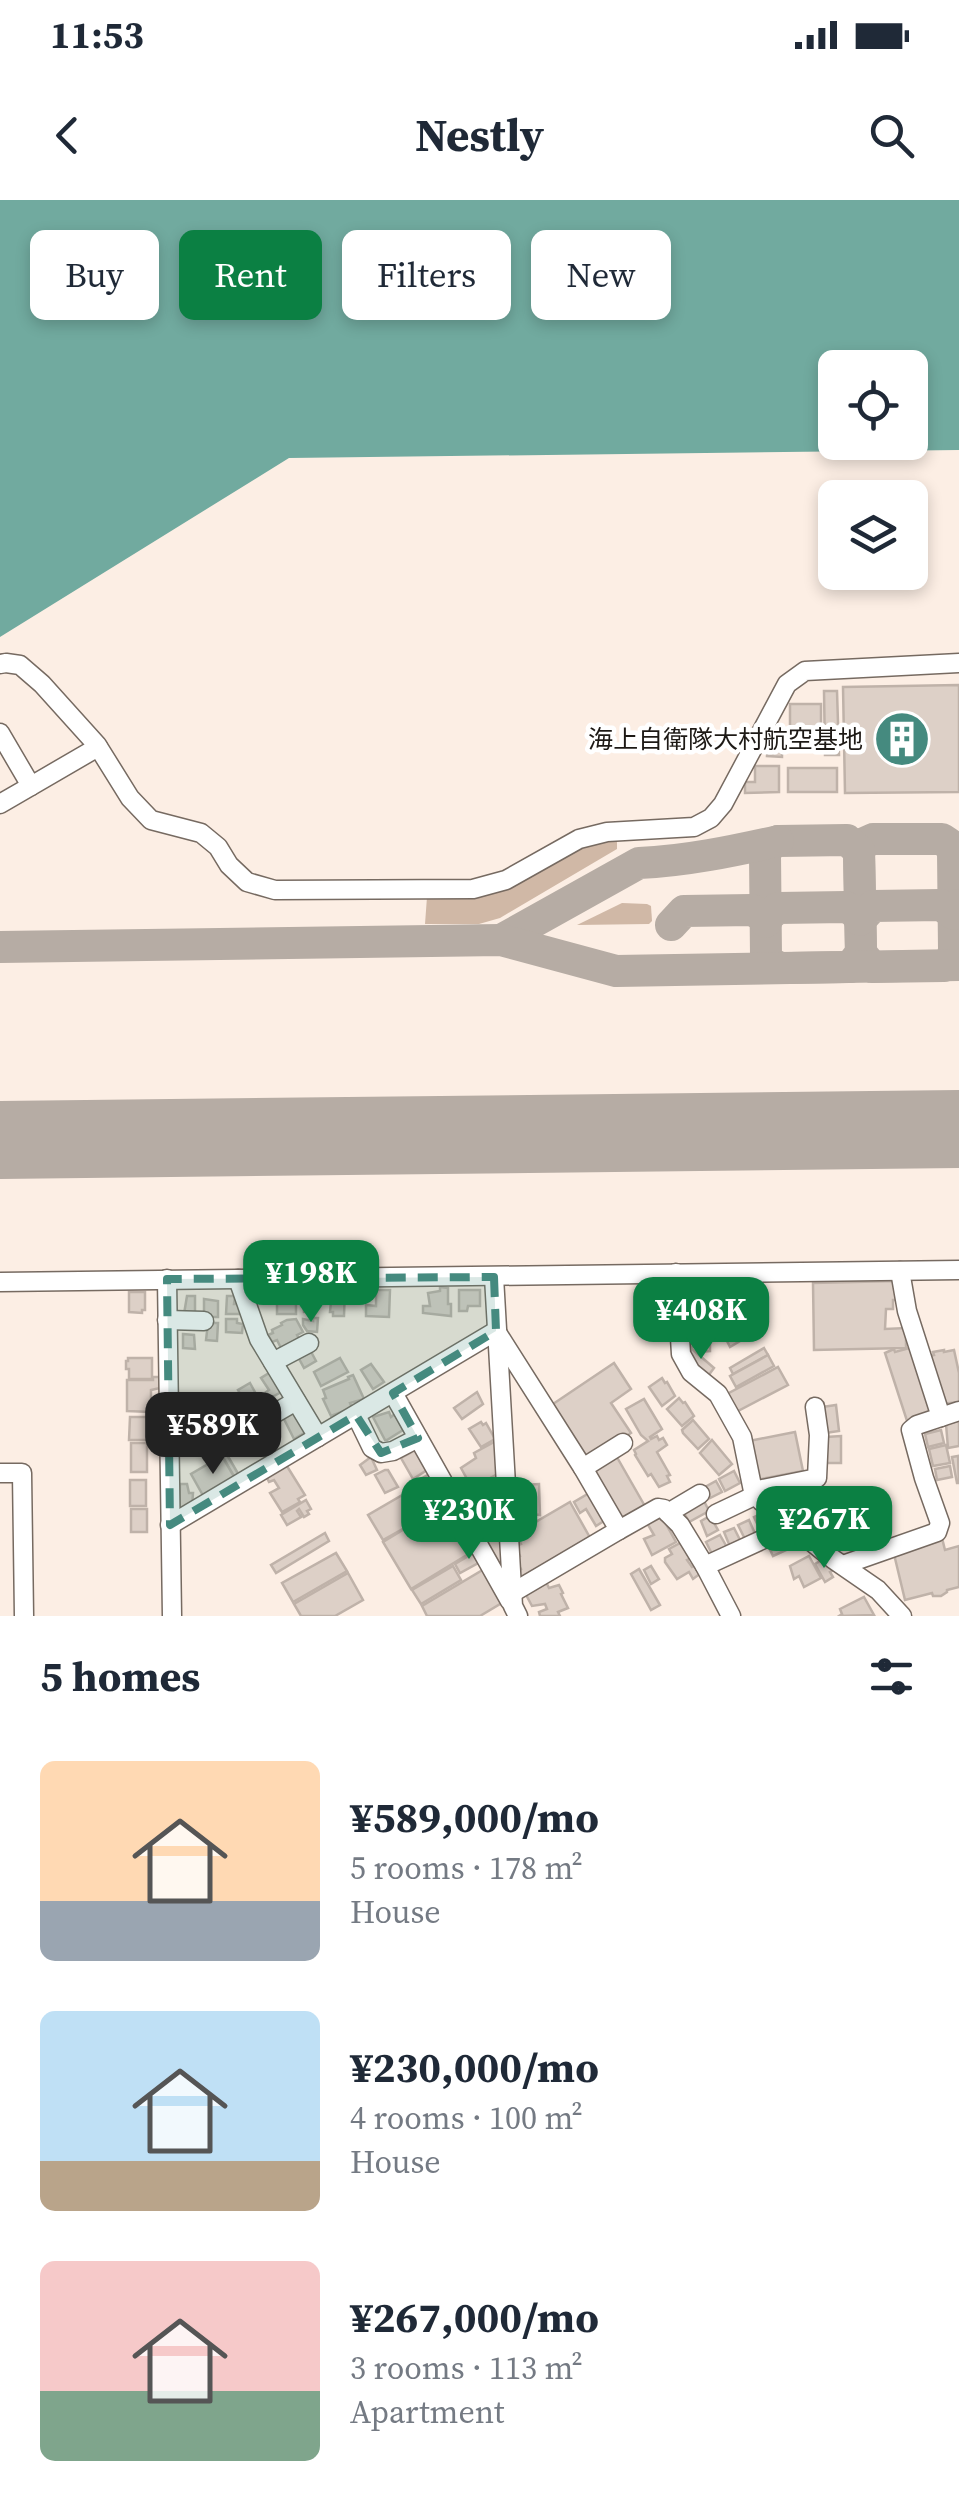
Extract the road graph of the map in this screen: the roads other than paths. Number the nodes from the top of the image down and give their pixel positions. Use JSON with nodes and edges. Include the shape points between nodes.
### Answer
{"nodes":[{"id":1,"x":959,"y":663,"type":"edge"},
{"id":2,"x":0,"y":664,"type":"edge"},
{"id":3,"x":0,"y":733,"type":"edge"},
{"id":4,"x":98,"y":746,"type":"junction"},
{"id":5,"x":31,"y":786,"type":"junction"},
{"id":6,"x":0,"y":804,"type":"edge"},
{"id":7,"x":959,"y":1270,"type":"edge"},
{"id":8,"x":900,"y":1271,"type":"junction"},
{"id":9,"x":676,"y":1273,"type":"junction"},
{"id":10,"x":494,"y":1276,"type":"junction"},
{"id":11,"x":167,"y":1279,"type":"junction"},
{"id":12,"x":238,"y":1279,"type":"junction"},
{"id":13,"x":0,"y":1282,"type":"edge"},
{"id":14,"x":168,"y":1320,"type":"junction"},
{"id":15,"x":204,"y":1321,"type":"dead end"},
{"id":16,"x":496,"y":1331,"type":"junction"},
{"id":17,"x":309,"y":1342,"type":"dead end"},
{"id":18,"x":272,"y":1362,"type":"junction"},
{"id":19,"x":393,"y":1392,"type":"junction"},
{"id":20,"x":296,"y":1401,"type":"junction"},
{"id":21,"x":815,"y":1407,"type":"dead end"},
{"id":22,"x":356,"y":1414,"type":"junction"},
{"id":23,"x":950,"y":1414,"type":"edge"},
{"id":24,"x":260,"y":1422,"type":"dead end"},
{"id":25,"x":229,"y":1425,"type":"dead end"},
{"id":26,"x":169,"y":1429,"type":"junction"},
{"id":27,"x":318,"y":1437,"type":"junction"},
{"id":28,"x":418,"y":1438,"type":"junction"},
{"id":29,"x":623,"y":1444,"type":"dead end"},
{"id":30,"x":583,"y":1468,"type":"junction"},
{"id":31,"x":0,"y":1473,"type":"edge"},
{"id":32,"x":755,"y":1493,"type":"junction"},
{"id":33,"x":700,"y":1494,"type":"dead end"},
{"id":34,"x":668,"y":1513,"type":"junction"},
{"id":35,"x":716,"y":1514,"type":"dead end"},
{"id":36,"x":170,"y":1524,"type":"junction"},
{"id":37,"x":789,"y":1524,"type":"junction"},
{"id":38,"x":619,"y":1530,"type":"junction"},
{"id":39,"x":842,"y":1565,"type":"junction"},
{"id":40,"x":705,"y":1566,"type":"junction"},
{"id":41,"x":514,"y":1605,"type":"edge"},
{"id":42,"x":24,"y":1616,"type":"edge"},
{"id":43,"x":172,"y":1616,"type":"edge"},
{"id":44,"x":731,"y":1616,"type":"edge"},
{"id":45,"x":902,"y":1616,"type":"edge"}],
"edges":[{"from":1,"to":4,"type":"street","via":[[804,671],[787,684],[711,818],[694,827],[578,839],[506,880],[473,889],[275,890],[247,882],[201,833],[151,820]]},
{"from":2,"to":4,"type":"street","via":[[20,666],[42,684]]},
{"from":3,"to":5,"type":"street"},
{"from":4,"to":5,"type":"street"},
{"from":5,"to":6,"type":"street"},
{"from":7,"to":8,"type":"street"},
{"from":8,"to":9,"type":"street"},
{"from":8,"to":23,"type":"street","via":[[908,1312]]},
{"from":9,"to":10,"type":"street"},
{"from":9,"to":32,"type":"street","via":[[680,1354],[718,1394],[742,1437]]},
{"from":10,"to":12,"type":"street"},
{"from":10,"to":16,"type":"street"},
{"from":11,"to":12,"type":"street"},
{"from":11,"to":13,"type":"street"},
{"from":11,"to":14,"type":"street"},
{"from":12,"to":18,"type":"street"},
{"from":14,"to":15,"type":"street"},
{"from":14,"to":26,"type":"street"},
{"from":16,"to":19,"type":"street"},
{"from":16,"to":30,"type":"street"},
{"from":16,"to":41,"type":"street"},
{"from":17,"to":18,"type":"street"},
{"from":18,"to":20,"type":"street"},
{"from":19,"to":22,"type":"street"},
{"from":19,"to":28,"type":"street"},
{"from":20,"to":24,"type":"street"},
{"from":20,"to":27,"type":"street"},
{"from":21,"to":32,"type":"street","via":[[817,1478]]},
{"from":22,"to":27,"type":"street"},
{"from":22,"to":28,"type":"street","via":[[381,1454]]},
{"from":23,"to":39,"type":"street","via":[[911,1430],[940,1523],[937,1532]]},
{"from":25,"to":26,"type":"street","via":[[215,1404]]},
{"from":26,"to":36,"type":"street"},
{"from":27,"to":36,"type":"street"},
{"from":28,"to":41,"type":"street"},
{"from":29,"to":30,"type":"street"},
{"from":30,"to":38,"type":"street"},
{"from":31,"to":42,"type":"street","via":[[22,1473]]},
{"from":32,"to":35,"type":"street"},
{"from":32,"to":37,"type":"street"},
{"from":33,"to":34,"type":"street"},
{"from":34,"to":38,"type":"street","via":[[658,1508]]},
{"from":34,"to":40,"type":"street"},
{"from":36,"to":43,"type":"street"},
{"from":37,"to":39,"type":"street"},
{"from":37,"to":40,"type":"street"},
{"from":38,"to":41,"type":"street"},
{"from":39,"to":45,"type":"street"},
{"from":40,"to":44,"type":"street"}]}
